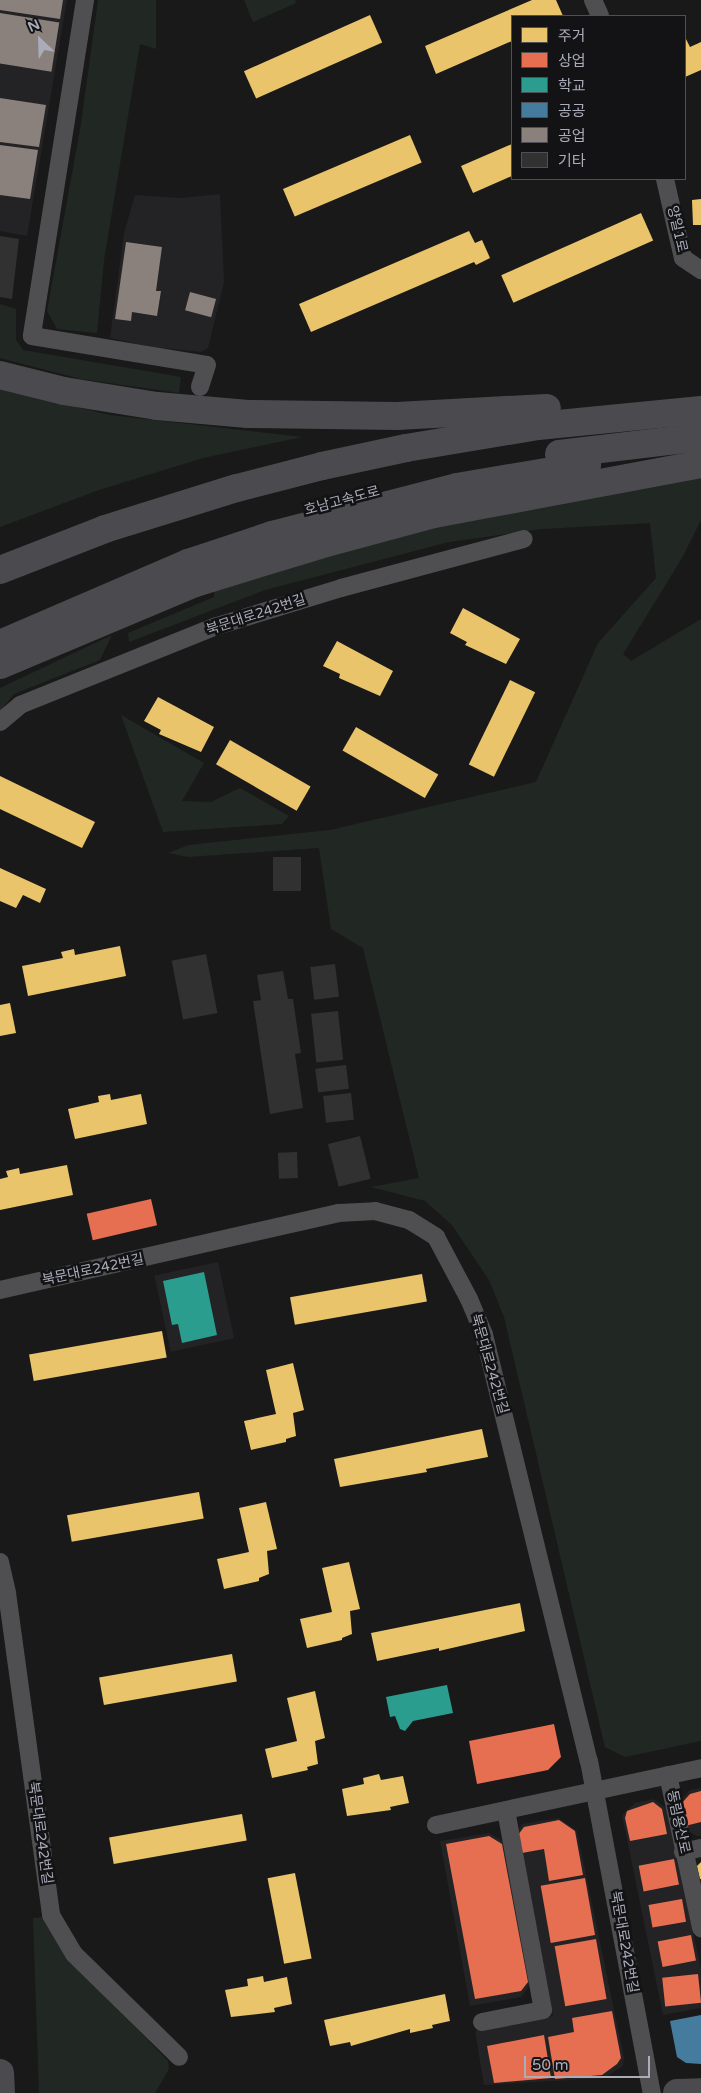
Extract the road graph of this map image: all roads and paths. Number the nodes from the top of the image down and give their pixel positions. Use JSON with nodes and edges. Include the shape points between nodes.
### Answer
{"nodes":[{"id":1,"x":85,"y":0,"type":"edge"},
{"id":2,"x":593,"y":0,"type":"edge"},
{"id":3,"x":600,"y":15,"type":"edge"},
{"id":4,"x":665,"y":180,"type":"edge"},
{"id":5,"x":701,"y":270,"type":"edge"},
{"id":6,"x":0,"y":375,"type":"edge"},
{"id":7,"x":200,"y":387,"type":"dead end"},
{"id":8,"x":701,"y":408,"type":"edge"},
{"id":9,"x":701,"y":437,"type":"edge"},
{"id":10,"x":701,"y":451,"type":"edge"},
{"id":11,"x":701,"y":464,"type":"edge"},
{"id":12,"x":524,"y":539,"type":"dead end"},
{"id":13,"x":0,"y":570,"type":"edge"},
{"id":14,"x":0,"y":626,"type":"edge"},
{"id":15,"x":0,"y":644,"type":"edge"},
{"id":16,"x":0,"y":665,"type":"edge"},
{"id":17,"x":0,"y":722,"type":"edge"},
{"id":18,"x":0,"y":1290,"type":"edge"},
{"id":19,"x":0,"y":1562,"type":"edge"},
{"id":20,"x":701,"y":1768,"type":"edge"},
{"id":21,"x":668,"y":1775,"type":"junction"},
{"id":22,"x":594,"y":1791,"type":"junction"},
{"id":23,"x":506,"y":1810,"type":"junction"},
{"id":24,"x":436,"y":1825,"type":"dead end"},
{"id":25,"x":701,"y":1848,"type":"edge"},
{"id":26,"x":683,"y":1852,"type":"junction"},
{"id":27,"x":701,"y":1928,"type":"edge"},
{"id":28,"x":482,"y":2022,"type":"dead end"},
{"id":29,"x":179,"y":2057,"type":"dead end"},
{"id":30,"x":701,"y":2092,"type":"edge"},
{"id":31,"x":652,"y":2093,"type":"edge"},
{"id":32,"x":677,"y":2093,"type":"edge"}],
"edges":[{"from":1,"to":7,"type":"street","via":[[32,336],[207,365]]},
{"from":2,"to":3,"type":"street"},
{"from":4,"to":5,"type":"street","name":"양일1로","via":[[683,258]]},
{"from":6,"to":8,"type":"main road","via":[[64,391],[157,406],[248,414],[397,416],[594,405]]},
{"from":8,"to":13,"type":"main road","via":[[538,426],[322,466],[237,488],[105,529]]},
{"from":9,"to":14,"type":"main road","name":"호남고속도로","via":[[512,461],[310,509],[217,537]]},
{"from":10,"to":15,"type":"main road","via":[[538,473],[370,507],[188,563]]},
{"from":11,"to":16,"type":"main road","via":[[434,514],[318,546],[195,583]]},
{"from":12,"to":17,"type":"street","name":"북문대로242번길","via":[[341,588],[217,626],[20,705]]},
{"from":18,"to":22,"type":"street","name":"북문대로242번길","via":[[339,1213],[375,1211],[409,1220],[436,1237],[469,1298],[484,1335]]},
{"from":19,"to":29,"type":"street","name":"북문대로242번길","via":[[51,1915],[74,1954]]},
{"from":20,"to":21,"type":"street","name":"동림용산로"},
{"from":21,"to":22,"type":"street","name":"동림용산로"},
{"from":21,"to":26,"type":"street","name":"동림용산로"},
{"from":22,"to":23,"type":"street"},
{"from":22,"to":31,"type":"street","name":"북문대로242번길"},
{"from":23,"to":24,"type":"street"},
{"from":23,"to":28,"type":"street","via":[[543,2010]]},
{"from":25,"to":26,"type":"street"},
{"from":26,"to":27,"type":"street","name":"동림용산로"},
{"from":30,"to":32,"type":"main road"}]}
